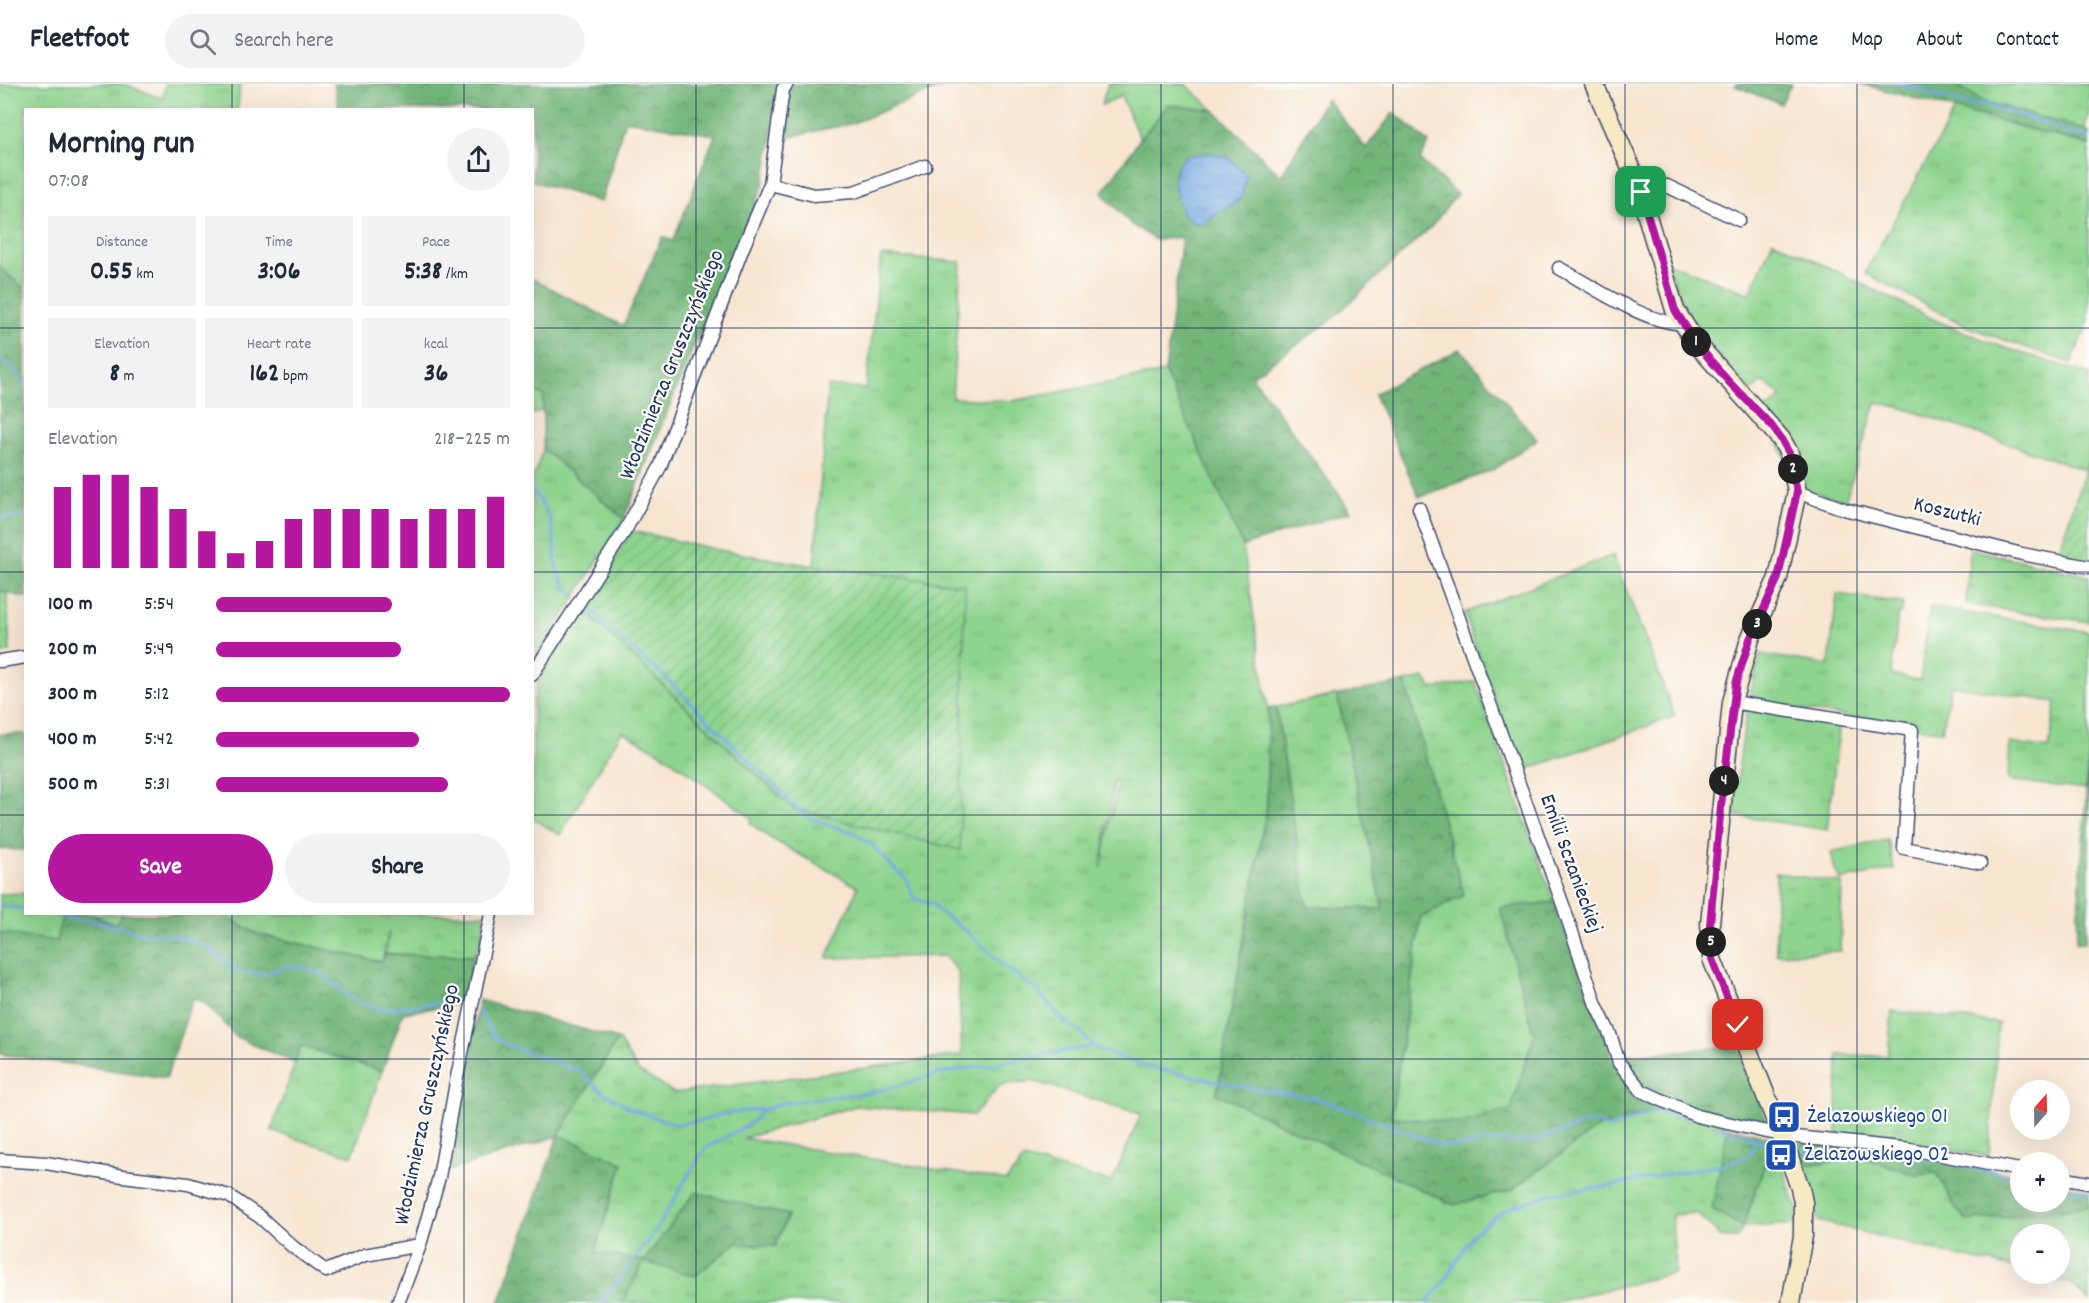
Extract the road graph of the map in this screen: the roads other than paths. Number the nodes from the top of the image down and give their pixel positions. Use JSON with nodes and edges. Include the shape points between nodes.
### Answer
{"nodes":[{"id":1,"x":787,"y":84,"type":"edge"},
{"id":2,"x":1594,"y":84,"type":"edge"},
{"id":3,"x":925,"y":166,"type":"dead end"},
{"id":4,"x":1637,"y":182,"type":"junction"},
{"id":5,"x":770,"y":184,"type":"junction"},
{"id":6,"x":1739,"y":220,"type":"dead end"},
{"id":7,"x":1559,"y":268,"type":"dead end"},
{"id":8,"x":1682,"y":323,"type":"junction"},
{"id":9,"x":1797,"y":492,"type":"junction"},
{"id":10,"x":1419,"y":508,"type":"dead end"},
{"id":11,"x":2089,"y":567,"type":"edge"},
{"id":12,"x":24,"y":657,"type":"edge"},
{"id":13,"x":0,"y":661,"type":"edge"},
{"id":14,"x":534,"y":672,"type":"edge"},
{"id":15,"x":1732,"y":702,"type":"junction"},
{"id":16,"x":1980,"y":863,"type":"dead end"},
{"id":17,"x":491,"y":915,"type":"edge"},
{"id":18,"x":1784,"y":1143,"type":"junction"},
{"id":19,"x":0,"y":1160,"type":"edge"},
{"id":20,"x":2010,"y":1168,"type":"edge"},
{"id":21,"x":2070,"y":1180,"type":"edge"},
{"id":22,"x":2089,"y":1183,"type":"edge"},
{"id":23,"x":420,"y":1245,"type":"junction"},
{"id":24,"x":398,"y":1303,"type":"edge"},
{"id":25,"x":1791,"y":1303,"type":"edge"}],
"edges":[{"from":1,"to":5,"type":"street","name":"Włodzimierza Gruszczyńskiego","via":[[781,98]]},
{"from":2,"to":4,"type":"street"},
{"from":3,"to":5,"type":"street","via":[[854,192],[814,195]]},
{"from":4,"to":6,"type":"street","via":[[1666,186]]},
{"from":4,"to":8,"type":"street"},
{"from":5,"to":14,"type":"street","name":"Włodzimierza Gruszczyńskiego","via":[[660,467],[626,529]]},
{"from":7,"to":8,"type":"street","via":[[1648,317]]},
{"from":8,"to":9,"type":"street","via":[[1781,439],[1789,453]]},
{"from":9,"to":11,"type":"street","name":"Koszutki","via":[[1875,517]]},
{"from":9,"to":15,"type":"street","via":[[1778,578],[1750,639]]},
{"from":10,"to":18,"type":"street","name":"Emilii Sczanieckiej","via":[[1619,1063],[1642,1090],[1662,1101]]},
{"from":12,"to":13,"type":"street"},
{"from":15,"to":16,"type":"street","via":[[1912,730],[1904,848]]},
{"from":15,"to":18,"type":"street","via":[[1710,924],[1712,959]]},
{"from":17,"to":23,"type":"street","name":"Włodzimierza Gruszczyńskiego","via":[[439,1177]]},
{"from":18,"to":20,"type":"street","name":"Emilii Sczanieckiej","via":[[1796,1137],[1910,1149]]},
{"from":18,"to":25,"type":"street","via":[[1800,1188],[1804,1218]]},
{"from":19,"to":23,"type":"street","via":[[188,1184],[229,1196],[326,1271],[365,1255]]},
{"from":21,"to":22,"type":"street"},
{"from":23,"to":24,"type":"street","name":"Włodzimierza Gruszczyńskiego"}]}
